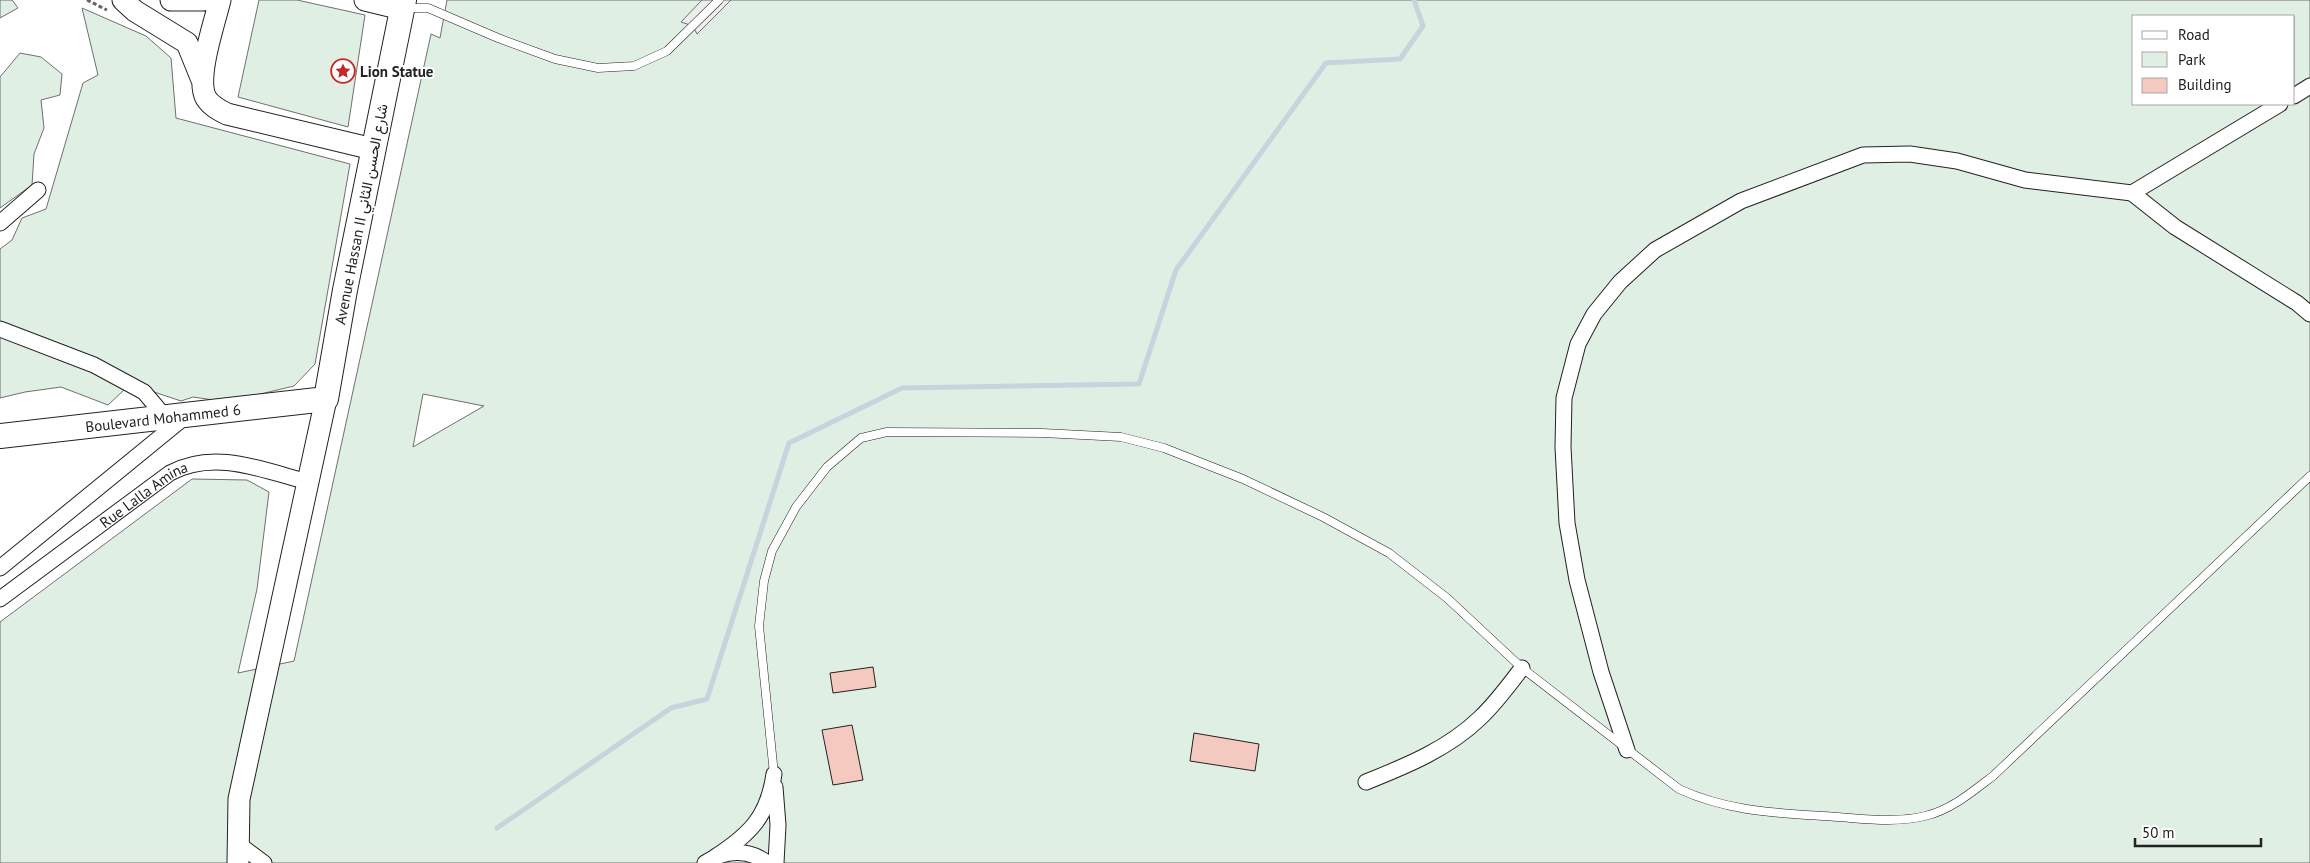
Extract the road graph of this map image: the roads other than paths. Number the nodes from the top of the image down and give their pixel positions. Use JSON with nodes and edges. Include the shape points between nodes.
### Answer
{"nodes":[{"id":1,"x":123,"y":0,"type":"edge"},
{"id":2,"x":171,"y":0,"type":"edge"},
{"id":3,"x":203,"y":0,"type":"edge"},
{"id":4,"x":220,"y":0,"type":"edge"},
{"id":5,"x":364,"y":0,"type":"edge"},
{"id":6,"x":719,"y":0,"type":"edge"},
{"id":7,"x":403,"y":4,"type":"edge"},
{"id":8,"x":202,"y":80,"type":"junction"},
{"id":9,"x":2310,"y":86,"type":"edge"},
{"id":10,"x":2295,"y":95,"type":"edge"},
{"id":11,"x":2278,"y":105,"type":"edge"},
{"id":12,"x":373,"y":150,"type":"junction"},
{"id":13,"x":38,"y":190,"type":"dead end"},
{"id":14,"x":2132,"y":193,"type":"junction"},
{"id":15,"x":0,"y":223,"type":"edge"},
{"id":16,"x":2310,"y":314,"type":"edge"},
{"id":17,"x":0,"y":329,"type":"edge"},
{"id":18,"x":326,"y":399,"type":"junction"},
{"id":19,"x":177,"y":416,"type":"junction"},
{"id":20,"x":0,"y":436,"type":"edge"},
{"id":21,"x":2310,"y":476,"type":"edge"},
{"id":22,"x":308,"y":482,"type":"junction"},
{"id":23,"x":0,"y":568,"type":"edge"},
{"id":24,"x":0,"y":600,"type":"edge"},
{"id":25,"x":1522,"y":668,"type":"junction"},
{"id":26,"x":1627,"y":750,"type":"junction"},
{"id":27,"x":774,"y":774,"type":"junction"},
{"id":28,"x":1366,"y":782,"type":"dead end"},
{"id":29,"x":238,"y":853,"type":"edge"},
{"id":30,"x":710,"y":860,"type":"edge"},
{"id":31,"x":264,"y":863,"type":"edge"},
{"id":32,"x":767,"y":863,"type":"edge"},
{"id":33,"x":776,"y":863,"type":"edge"}],
"edges":[{"from":1,"to":8,"type":"main road","via":[[187,43]]},
{"from":2,"to":3,"type":"main road"},
{"from":4,"to":8,"type":"main road"},
{"from":5,"to":7,"type":"main road"},
{"from":6,"to":7,"type":"lane","via":[[667,51],[634,66],[598,68],[555,59],[428,8]]},
{"from":7,"to":12,"type":"main road","name":"Avenue Hassan II شارع الحسن الثاني"},
{"from":8,"to":12,"type":"main road","via":[[206,99],[227,114]]},
{"from":9,"to":10,"type":"street"},
{"from":11,"to":14,"type":"street"},
{"from":12,"to":18,"type":"main road","name":"Avenue Hassan II شارع الحسن الثاني"},
{"from":13,"to":15,"type":"street"},
{"from":14,"to":16,"type":"street","via":[[2176,228]]},
{"from":14,"to":26,"type":"street","via":[[2025,180],[1956,161],[1910,154],[1863,155],[1741,201],[1655,250],[1620,282],[1594,314],[1578,344],[1564,398],[1563,447],[1567,523],[1577,580],[1601,672]]},
{"from":17,"to":19,"type":"street","via":[[94,365],[144,392]]},
{"from":18,"to":19,"type":"main road","name":"Boulevard Mohammed 6"},
{"from":18,"to":22,"type":"main road"},
{"from":19,"to":20,"type":"main road","name":"Boulevard Mohammed 6"},
{"from":19,"to":23,"type":"street"},
{"from":21,"to":26,"type":"lane","via":[[1993,776],[1947,808],[1924,816],[1893,820],[1744,810],[1703,800],[1679,789]]},
{"from":22,"to":24,"type":"street","name":"Rue Lalla Amina","via":[[220,460],[182,466]]},
{"from":22,"to":29,"type":"main road","via":[[239,799]]},
{"from":25,"to":26,"type":"lane"},
{"from":25,"to":27,"type":"lane","via":[[1447,598],[1389,553],[1244,479],[1164,448],[1121,437],[1043,432],[887,432],[861,438],[828,467],[796,507],[772,551],[764,581],[759,626]]},
{"from":25,"to":28,"type":"street","via":[[1481,718],[1456,738],[1408,765]]},
{"from":27,"to":30,"type":"street","via":[[765,807],[755,825],[741,840]]},
{"from":27,"to":33,"type":"street","via":[[778,825]]},
{"from":29,"to":31,"type":"street"},
{"from":30,"to":32,"type":"street","via":[[732,852],[749,853]]}]}
